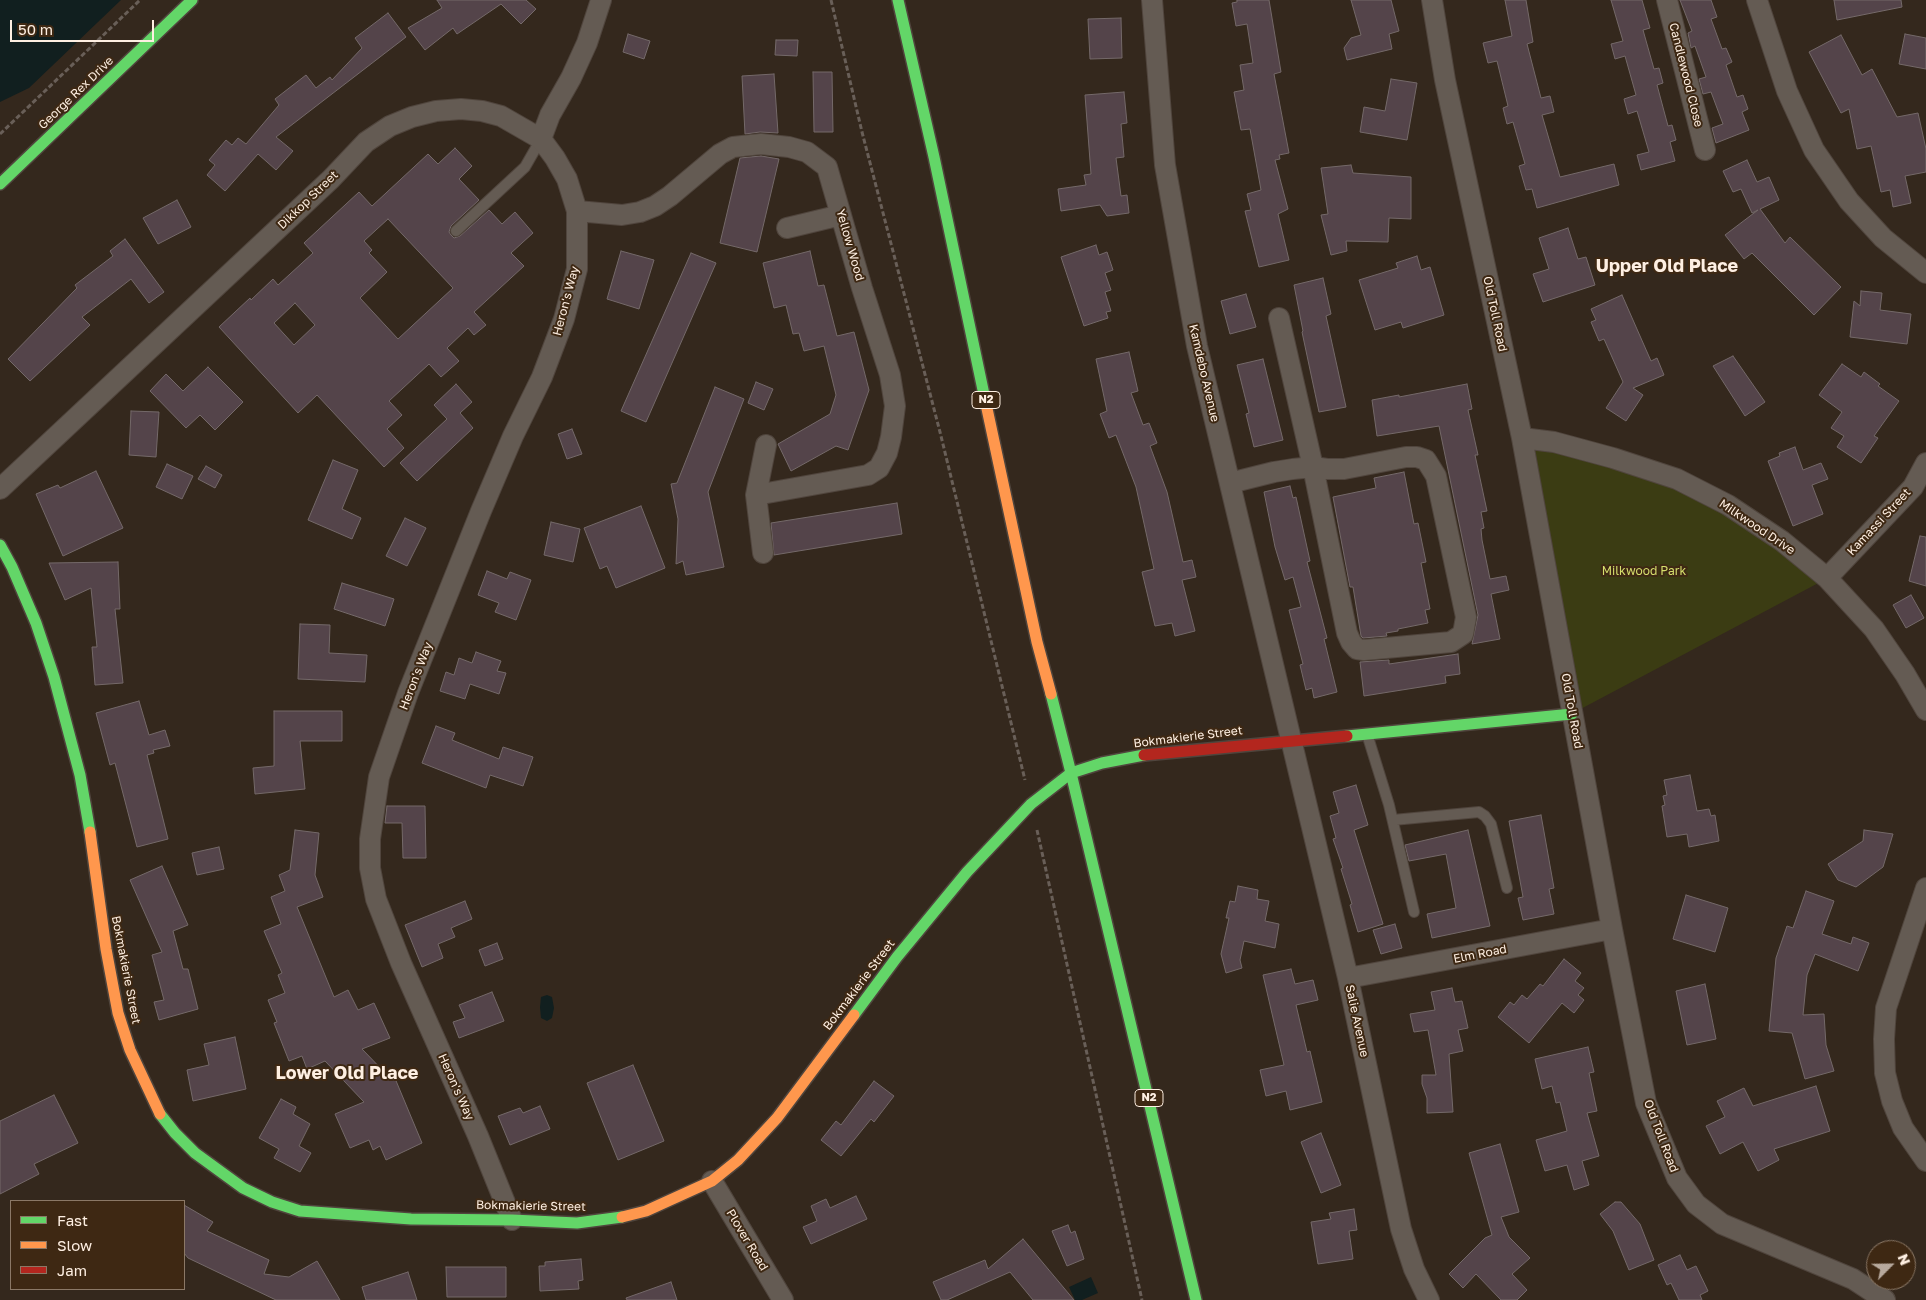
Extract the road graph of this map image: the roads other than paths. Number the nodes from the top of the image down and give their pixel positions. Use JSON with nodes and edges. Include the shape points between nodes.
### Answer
{"nodes":[{"id":1,"x":192,"y":0,"type":"edge"},
{"id":2,"x":601,"y":0,"type":"edge"},
{"id":3,"x":898,"y":0,"type":"edge"},
{"id":4,"x":1152,"y":0,"type":"edge"},
{"id":5,"x":1432,"y":0,"type":"edge"},
{"id":6,"x":1667,"y":0,"type":"edge"},
{"id":7,"x":1757,"y":0,"type":"edge"},
{"id":8,"x":541,"y":139,"type":"junction"},
{"id":9,"x":1705,"y":150,"type":"dead end"},
{"id":10,"x":0,"y":184,"type":"edge"},
{"id":11,"x":578,"y":211,"type":"junction"},
{"id":12,"x":841,"y":215,"type":"junction"},
{"id":13,"x":787,"y":228,"type":"dead end"},
{"id":14,"x":456,"y":231,"type":"dead end"},
{"id":15,"x":1926,"y":273,"type":"edge"},
{"id":16,"x":1279,"y":318,"type":"dead end"},
{"id":17,"x":1522,"y":438,"type":"junction"},
{"id":18,"x":766,"y":445,"type":"dead end"},
{"id":19,"x":1926,"y":463,"type":"edge"},
{"id":20,"x":1314,"y":467,"type":"junction"},
{"id":21,"x":1230,"y":483,"type":"junction"},
{"id":22,"x":0,"y":489,"type":"edge"},
{"id":23,"x":756,"y":495,"type":"junction"},
{"id":24,"x":0,"y":545,"type":"edge"},
{"id":25,"x":763,"y":553,"type":"dead end"},
{"id":26,"x":1827,"y":578,"type":"junction"},
{"id":27,"x":1926,"y":710,"type":"edge"},
{"id":28,"x":1572,"y":714,"type":"junction"},
{"id":29,"x":1367,"y":734,"type":"junction"},
{"id":30,"x":1292,"y":740,"type":"junction"},
{"id":31,"x":1072,"y":773,"type":"junction"},
{"id":32,"x":1393,"y":820,"type":"junction"},
{"id":33,"x":1507,"y":888,"type":"dead end"},
{"id":34,"x":1926,"y":888,"type":"edge"},
{"id":35,"x":1414,"y":912,"type":"dead end"},
{"id":36,"x":1612,"y":929,"type":"junction"},
{"id":37,"x":1348,"y":978,"type":"junction"},
{"id":38,"x":1926,"y":1161,"type":"edge"},
{"id":39,"x":712,"y":1181,"type":"junction"},
{"id":40,"x":512,"y":1220,"type":"junction"},
{"id":41,"x":783,"y":1300,"type":"edge"},
{"id":42,"x":1196,"y":1300,"type":"edge"},
{"id":43,"x":1429,"y":1300,"type":"edge"},
{"id":44,"x":1885,"y":1300,"type":"edge"}],
"edges":[{"from":1,"to":10,"type":"main road","name":"George Rex Drive"},
{"from":2,"to":8,"type":"street","via":[[587,43]]},
{"from":3,"to":31,"type":"main road","number":"N2","via":[[1038,642]]},
{"from":4,"to":21,"type":"street","name":"Kamdebo Avenue","via":[[1165,165],[1197,346]]},
{"from":5,"to":17,"type":"street","name":"Old Toll Road","via":[[1445,80]]},
{"from":6,"to":9,"type":"street","name":"Candlewood Close"},
{"from":7,"to":15,"type":"street","via":[[1787,91],[1814,150],[1849,201],[1883,238]]},
{"from":8,"to":11,"type":"street","name":"Heron's Way","via":[[567,179]]},
{"from":8,"to":14,"type":"lane","via":[[525,167]]},
{"from":8,"to":22,"type":"street","name":"Dikkop Street","via":[[501,116],[461,109],[428,113],[390,126],[366,142],[324,186]]},
{"from":11,"to":12,"type":"street","name":"Yellow Wood","via":[[609,215],[640,212],[670,196],[733,146],[761,144],[789,147],[820,160],[827,167]]},
{"from":11,"to":40,"type":"street","name":"Heron's Way","via":[[577,269],[564,319],[542,377],[481,511],[408,693],[379,776],[370,839],[370,868],[379,907]]},
{"from":12,"to":13,"type":"street"},
{"from":12,"to":23,"type":"street","name":"Yellow Wood","via":[[890,375],[895,406],[887,453],[879,468],[868,475]]},
{"from":16,"to":20,"type":"street"},
{"from":17,"to":26,"type":"street","name":"Milkwood Drive","via":[[1562,444],[1677,479],[1728,505],[1782,541]]},
{"from":17,"to":28,"type":"street","name":"Old Toll Road"},
{"from":18,"to":23,"type":"street"},
{"from":19,"to":26,"type":"street","name":"Kamassi Street","via":[[1913,487]]},
{"from":20,"to":20,"type":"street","via":[[1344,469],[1406,458],[1426,460],[1436,476],[1466,617],[1463,634],[1451,642],[1357,649],[1347,633]]},
{"from":20,"to":21,"type":"street","via":[[1274,472]]},
{"from":21,"to":30,"type":"street","name":"Kamdebo Avenue"},
{"from":23,"to":25,"type":"street"},
{"from":24,"to":40,"type":"main road","name":"Bokmakierie Street","via":[[36,623],[54,677],[80,775],[118,1013],[130,1050],[159,1113],[195,1153],[243,1188],[300,1211],[411,1219]]},
{"from":26,"to":27,"type":"street","name":"Milkwood Drive","via":[[1874,629]]},
{"from":28,"to":29,"type":"main road","name":"Bokmakierie Street"},
{"from":28,"to":36,"type":"street","name":"Old Toll Road"},
{"from":29,"to":30,"type":"main road","name":"Bokmakierie Street"},
{"from":29,"to":32,"type":"lane"},
{"from":30,"to":31,"type":"main road","name":"Bokmakierie Street","via":[[1144,755],[1102,762]]},
{"from":30,"to":37,"type":"street","name":"Salie Avenue"},
{"from":31,"to":39,"type":"main road","name":"Bokmakierie Street","via":[[1031,804],[967,872],[897,956],[777,1118],[738,1160]]},
{"from":31,"to":42,"type":"main road","number":"N2"},
{"from":32,"to":33,"type":"lane","via":[[1479,812],[1486,816],[1491,824]]},
{"from":32,"to":35,"type":"lane"},
{"from":34,"to":38,"type":"street","via":[[1886,1008],[1884,1040],[1885,1073],[1892,1101],[1903,1128]]},
{"from":36,"to":37,"type":"street","name":"Elm Road"},
{"from":36,"to":44,"type":"street","name":"Old Toll Road","via":[[1646,1103],[1677,1178],[1696,1204],[1722,1224],[1853,1279]]},
{"from":37,"to":43,"type":"street","name":"Salie Avenue","via":[[1401,1229],[1414,1269]]},
{"from":39,"to":40,"type":"main road","name":"Bokmakierie Street","via":[[646,1211],[620,1218],[577,1223]]},
{"from":39,"to":41,"type":"street","name":"Plover Road"}]}
